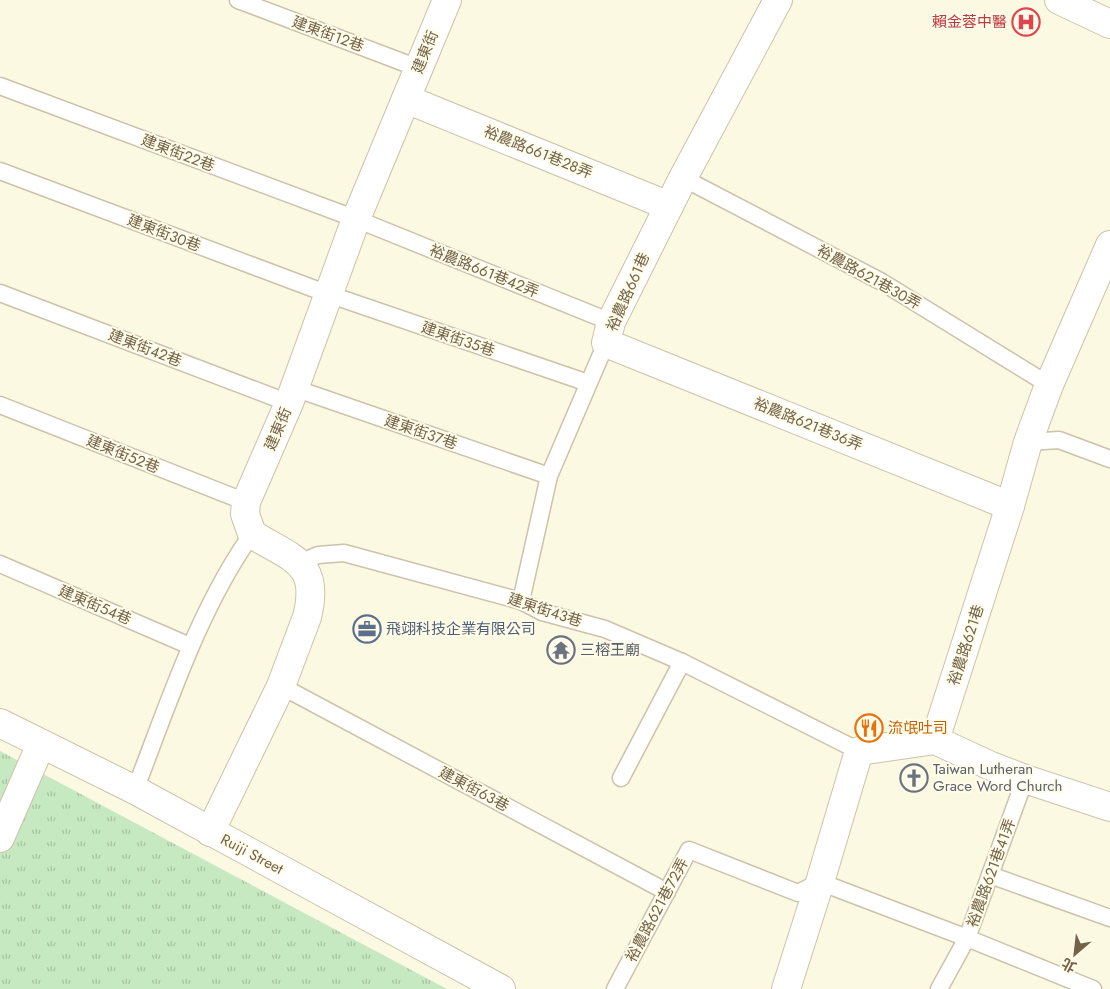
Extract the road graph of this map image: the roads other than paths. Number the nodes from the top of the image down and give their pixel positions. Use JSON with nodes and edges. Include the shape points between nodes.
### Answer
{"nodes":[{"id":1,"x":238,"y":0,"type":"edge"},
{"id":2,"x":447,"y":0,"type":"edge"},
{"id":3,"x":778,"y":0,"type":"edge"},
{"id":4,"x":1059,"y":0,"type":"edge"},
{"id":5,"x":1110,"y":24,"type":"edge"},
{"id":6,"x":418,"y":68,"type":"junction"},
{"id":7,"x":0,"y":86,"type":"edge"},
{"id":8,"x":406,"y":99,"type":"junction"},
{"id":9,"x":0,"y":171,"type":"edge"},
{"id":10,"x":683,"y":178,"type":"junction"},
{"id":11,"x":669,"y":206,"type":"junction"},
{"id":12,"x":356,"y":219,"type":"junction"},
{"id":13,"x":1110,"y":245,"type":"edge"},
{"id":14,"x":0,"y":292,"type":"edge"},
{"id":15,"x":328,"y":294,"type":"junction"},
{"id":16,"x":609,"y":332,"type":"junction"},
{"id":17,"x":588,"y":383,"type":"junction"},
{"id":18,"x":1049,"y":385,"type":"junction"},
{"id":19,"x":291,"y":395,"type":"junction"},
{"id":20,"x":0,"y":405,"type":"edge"},
{"id":21,"x":1028,"y":442,"type":"junction"},
{"id":22,"x":1110,"y":459,"type":"edge"},
{"id":23,"x":549,"y":476,"type":"junction"},
{"id":24,"x":246,"y":502,"type":"junction"},
{"id":25,"x":1010,"y":506,"type":"junction"},
{"id":26,"x":252,"y":534,"type":"junction"},
{"id":27,"x":300,"y":563,"type":"junction"},
{"id":28,"x":0,"y":564,"type":"edge"},
{"id":29,"x":521,"y":601,"type":"junction"},
{"id":30,"x":190,"y":646,"type":"junction"},
{"id":31,"x":682,"y":662,"type":"junction"},
{"id":32,"x":281,"y":686,"type":"junction"},
{"id":33,"x":0,"y":723,"type":"edge"},
{"id":34,"x":935,"y":740,"type":"junction"},
{"id":35,"x":41,"y":744,"type":"junction"},
{"id":36,"x":859,"y":751,"type":"junction"},
{"id":37,"x":621,"y":778,"type":"dead end"},
{"id":38,"x":1025,"y":779,"type":"junction"},
{"id":39,"x":135,"y":790,"type":"junction"},
{"id":40,"x":1110,"y":807,"type":"edge"},
{"id":41,"x":210,"y":832,"type":"junction"},
{"id":42,"x":0,"y":838,"type":"edge"},
{"id":43,"x":990,"y":875,"type":"junction"},
{"id":44,"x":820,"y":882,"type":"junction"},
{"id":45,"x":667,"y":892,"type":"junction"},
{"id":46,"x":1110,"y":918,"type":"edge"},
{"id":47,"x":967,"y":938,"type":"junction"},
{"id":48,"x":501,"y":989,"type":"edge"},
{"id":49,"x":615,"y":989,"type":"edge"},
{"id":50,"x":786,"y":989,"type":"edge"},
{"id":51,"x":939,"y":989,"type":"edge"},
{"id":52,"x":1093,"y":989,"type":"edge"}],
"edges":[{"from":1,"to":6,"type":"lane","name":"建東街12巷"},
{"from":2,"to":6,"type":"street","name":"建東街"},
{"from":3,"to":10,"type":"street","name":"裕農路661巷"},
{"from":4,"to":5,"type":"street"},
{"from":6,"to":8,"type":"street","name":"建東街"},
{"from":7,"to":12,"type":"lane","name":"建東街22巷"},
{"from":8,"to":11,"type":"street","name":"裕農路661巷28弄"},
{"from":8,"to":12,"type":"street","name":"建東街"},
{"from":9,"to":15,"type":"lane","name":"建東街30巷"},
{"from":10,"to":11,"type":"street","name":"裕農路661巷"},
{"from":10,"to":18,"type":"lane","name":"裕農路621巷30弄","via":[[882,282]]},
{"from":11,"to":16,"type":"street","name":"裕農路661巷"},
{"from":12,"to":15,"type":"street","name":"建東街"},
{"from":12,"to":16,"type":"lane","name":"裕農路661巷42弄"},
{"from":13,"to":18,"type":"street","name":"裕農路621巷"},
{"from":14,"to":19,"type":"lane","name":"建東街42巷"},
{"from":15,"to":17,"type":"lane","name":"建東街35巷"},
{"from":15,"to":19,"type":"street","name":"建東街"},
{"from":16,"to":17,"type":"lane","name":"裕農路661巷"},
{"from":16,"to":25,"type":"street","name":"裕農路621巷36弄"},
{"from":17,"to":23,"type":"lane","name":"裕農路661巷"},
{"from":18,"to":21,"type":"street","name":"裕農路621巷"},
{"from":19,"to":23,"type":"lane","name":"建東街37巷"},
{"from":19,"to":24,"type":"street","name":"建東街"},
{"from":20,"to":24,"type":"lane","name":"建東街52巷"},
{"from":21,"to":22,"type":"lane","via":[[1059,440]]},
{"from":21,"to":25,"type":"street","name":"裕農路621巷"},
{"from":23,"to":29,"type":"lane","name":"裕農路661巷"},
{"from":24,"to":26,"type":"street","via":[[245,514]]},
{"from":25,"to":34,"type":"street","name":"裕農路621巷"},
{"from":26,"to":27,"type":"street"},
{"from":26,"to":30,"type":"lane","via":[[234,558]]},
{"from":27,"to":29,"type":"lane","name":"建東街43巷","via":[[318,555],[344,553]]},
{"from":27,"to":32,"type":"street","via":[[310,583],[310,606]]},
{"from":28,"to":30,"type":"lane","name":"建東街54巷"},
{"from":29,"to":31,"type":"lane","name":"建東街43巷","via":[[542,612],[605,629]]},
{"from":30,"to":39,"type":"lane"},
{"from":31,"to":36,"type":"lane","name":"建東街43巷"},
{"from":31,"to":37,"type":"lane"},
{"from":32,"to":41,"type":"street"},
{"from":32,"to":45,"type":"lane","name":"建東街63巷"},
{"from":33,"to":35,"type":"street","name":"Ruiji Street"},
{"from":34,"to":36,"type":"street"},
{"from":34,"to":38,"type":"street"},
{"from":35,"to":39,"type":"street","name":"Ruiji Street"},
{"from":35,"to":42,"type":"street"},
{"from":36,"to":44,"type":"street"},
{"from":38,"to":40,"type":"street"},
{"from":38,"to":43,"type":"lane","name":"裕農路621巷41弄"},
{"from":39,"to":41,"type":"street","name":"Ruiji Street"},
{"from":41,"to":48,"type":"street","name":"Ruiji Street"},
{"from":43,"to":46,"type":"lane"},
{"from":43,"to":47,"type":"lane","name":"裕農路621巷41弄"},
{"from":44,"to":45,"type":"lane","name":"裕農路621巷72弄","via":[[798,893],[689,850]]},
{"from":44,"to":47,"type":"lane","name":"裕農路621巷41弄"},
{"from":44,"to":50,"type":"street"},
{"from":45,"to":49,"type":"lane","name":"裕農路621巷72弄"},
{"from":47,"to":51,"type":"lane","name":"裕農路621巷41弄"},
{"from":47,"to":52,"type":"lane"}]}
